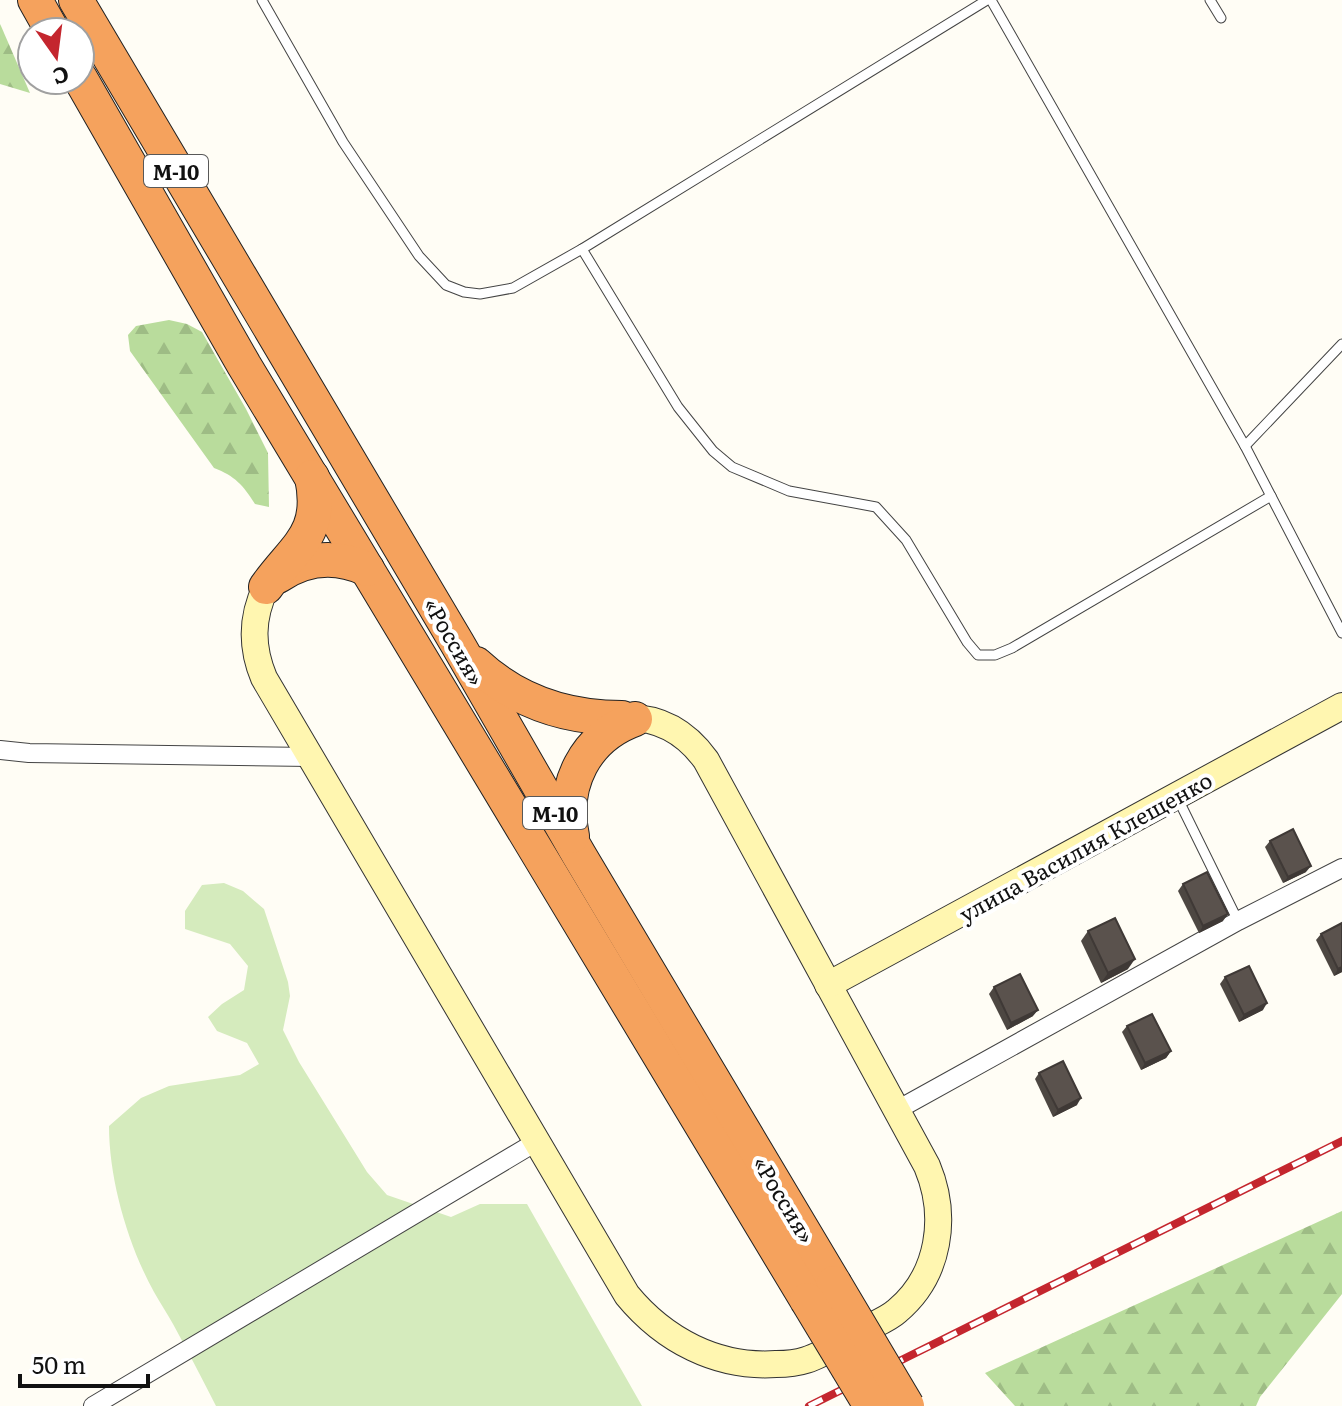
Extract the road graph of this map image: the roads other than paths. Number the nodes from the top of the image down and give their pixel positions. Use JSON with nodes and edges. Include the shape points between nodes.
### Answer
{"nodes":[{"id":1,"x":76,"y":0,"type":"edge"},
{"id":2,"x":262,"y":0,"type":"edge"},
{"id":3,"x":989,"y":0,"type":"edge"},
{"id":4,"x":1210,"y":0,"type":"edge"},
{"id":5,"x":1221,"y":18,"type":"dead end"},
{"id":6,"x":90,"y":96,"type":"edge"},
{"id":7,"x":582,"y":249,"type":"junction"},
{"id":8,"x":1342,"y":344,"type":"edge"},
{"id":9,"x":1245,"y":446,"type":"junction"},
{"id":10,"x":312,"y":477,"type":"junction"},
{"id":11,"x":1271,"y":496,"type":"junction"},
{"id":12,"x":367,"y":569,"type":"junction"},
{"id":13,"x":266,"y":587,"type":"junction"},
{"id":14,"x":1342,"y":633,"type":"edge"},
{"id":15,"x":457,"y":643,"type":"junction"},
{"id":16,"x":1342,"y":706,"type":"edge"},
{"id":17,"x":630,"y":718,"type":"junction"},
{"id":18,"x":0,"y":750,"type":"edge"},
{"id":19,"x":311,"y":757,"type":"junction"},
{"id":20,"x":1176,"y":796,"type":"junction"},
{"id":21,"x":579,"y":855,"type":"junction"},
{"id":22,"x":1342,"y":868,"type":"edge"},
{"id":23,"x":1238,"y":921,"type":"junction"},
{"id":24,"x":828,"y":985,"type":"junction"},
{"id":25,"x":897,"y":1110,"type":"junction"},
{"id":26,"x":536,"y":1142,"type":"junction"},
{"id":27,"x":820,"y":1291,"type":"junction"},
{"id":28,"x":93,"y":1406,"type":"edge"},
{"id":29,"x":871,"y":1406,"type":"edge"},
{"id":30,"x":907,"y":1406,"type":"edge"}],
"edges":[{"from":1,"to":15,"type":"highway","name":"«Россия»","number":"М-10"},
{"from":2,"to":7,"type":"lane","via":[[343,142],[419,256],[446,285],[480,294],[513,288]]},
{"from":3,"to":7,"type":"lane"},
{"from":3,"to":9,"type":"lane"},
{"from":4,"to":5,"type":"lane"},
{"from":6,"to":10,"type":"highway","name":"«Россия»","number":"М-10"},
{"from":7,"to":11,"type":"lane","via":[[678,407],[713,451],[732,467],[789,491],[876,507],[906,540],[978,655],[1012,648]]},
{"from":8,"to":9,"type":"lane"},
{"from":9,"to":11,"type":"lane"},
{"from":10,"to":12,"type":"highway","name":"«Россия»","number":"М-10"},
{"from":10,"to":13,"type":"highway","via":[[310,528]]},
{"from":11,"to":14,"type":"lane"},
{"from":12,"to":13,"type":"highway","via":[[341,560],[313,561],[287,570]]},
{"from":12,"to":27,"type":"highway","name":"«Россия»","number":"М-10"},
{"from":13,"to":19,"type":"street","via":[[254,627],[257,658]]},
{"from":15,"to":17,"type":"highway","via":[[490,677],[530,701],[575,715]]},
{"from":15,"to":21,"type":"highway","name":"«Россия»","number":"М-10"},
{"from":16,"to":20,"type":"street","name":"улица Василия Клещенко"},
{"from":17,"to":21,"type":"highway","via":[[589,751],[571,786],[568,807]]},
{"from":17,"to":24,"type":"street","via":[[677,731],[706,760]]},
{"from":18,"to":19,"type":"street"},
{"from":19,"to":26,"type":"street"},
{"from":20,"to":23,"type":"lane"},
{"from":20,"to":24,"type":"street","name":"улица Василия Клещенко"},
{"from":21,"to":27,"type":"highway","name":"«Россия»","number":"М-10"},
{"from":22,"to":23,"type":"street"},
{"from":23,"to":25,"type":"street"},
{"from":24,"to":25,"type":"street"},
{"from":25,"to":26,"type":"street","via":[[935,1186],[939,1229],[932,1261],[894,1314],[794,1363],[726,1360],[689,1346],[655,1324],[619,1284]]},
{"from":26,"to":28,"type":"street"},
{"from":27,"to":29,"type":"highway","number":"М-10","bridge":true},
{"from":27,"to":30,"type":"highway","number":"М-10","bridge":true}]}
